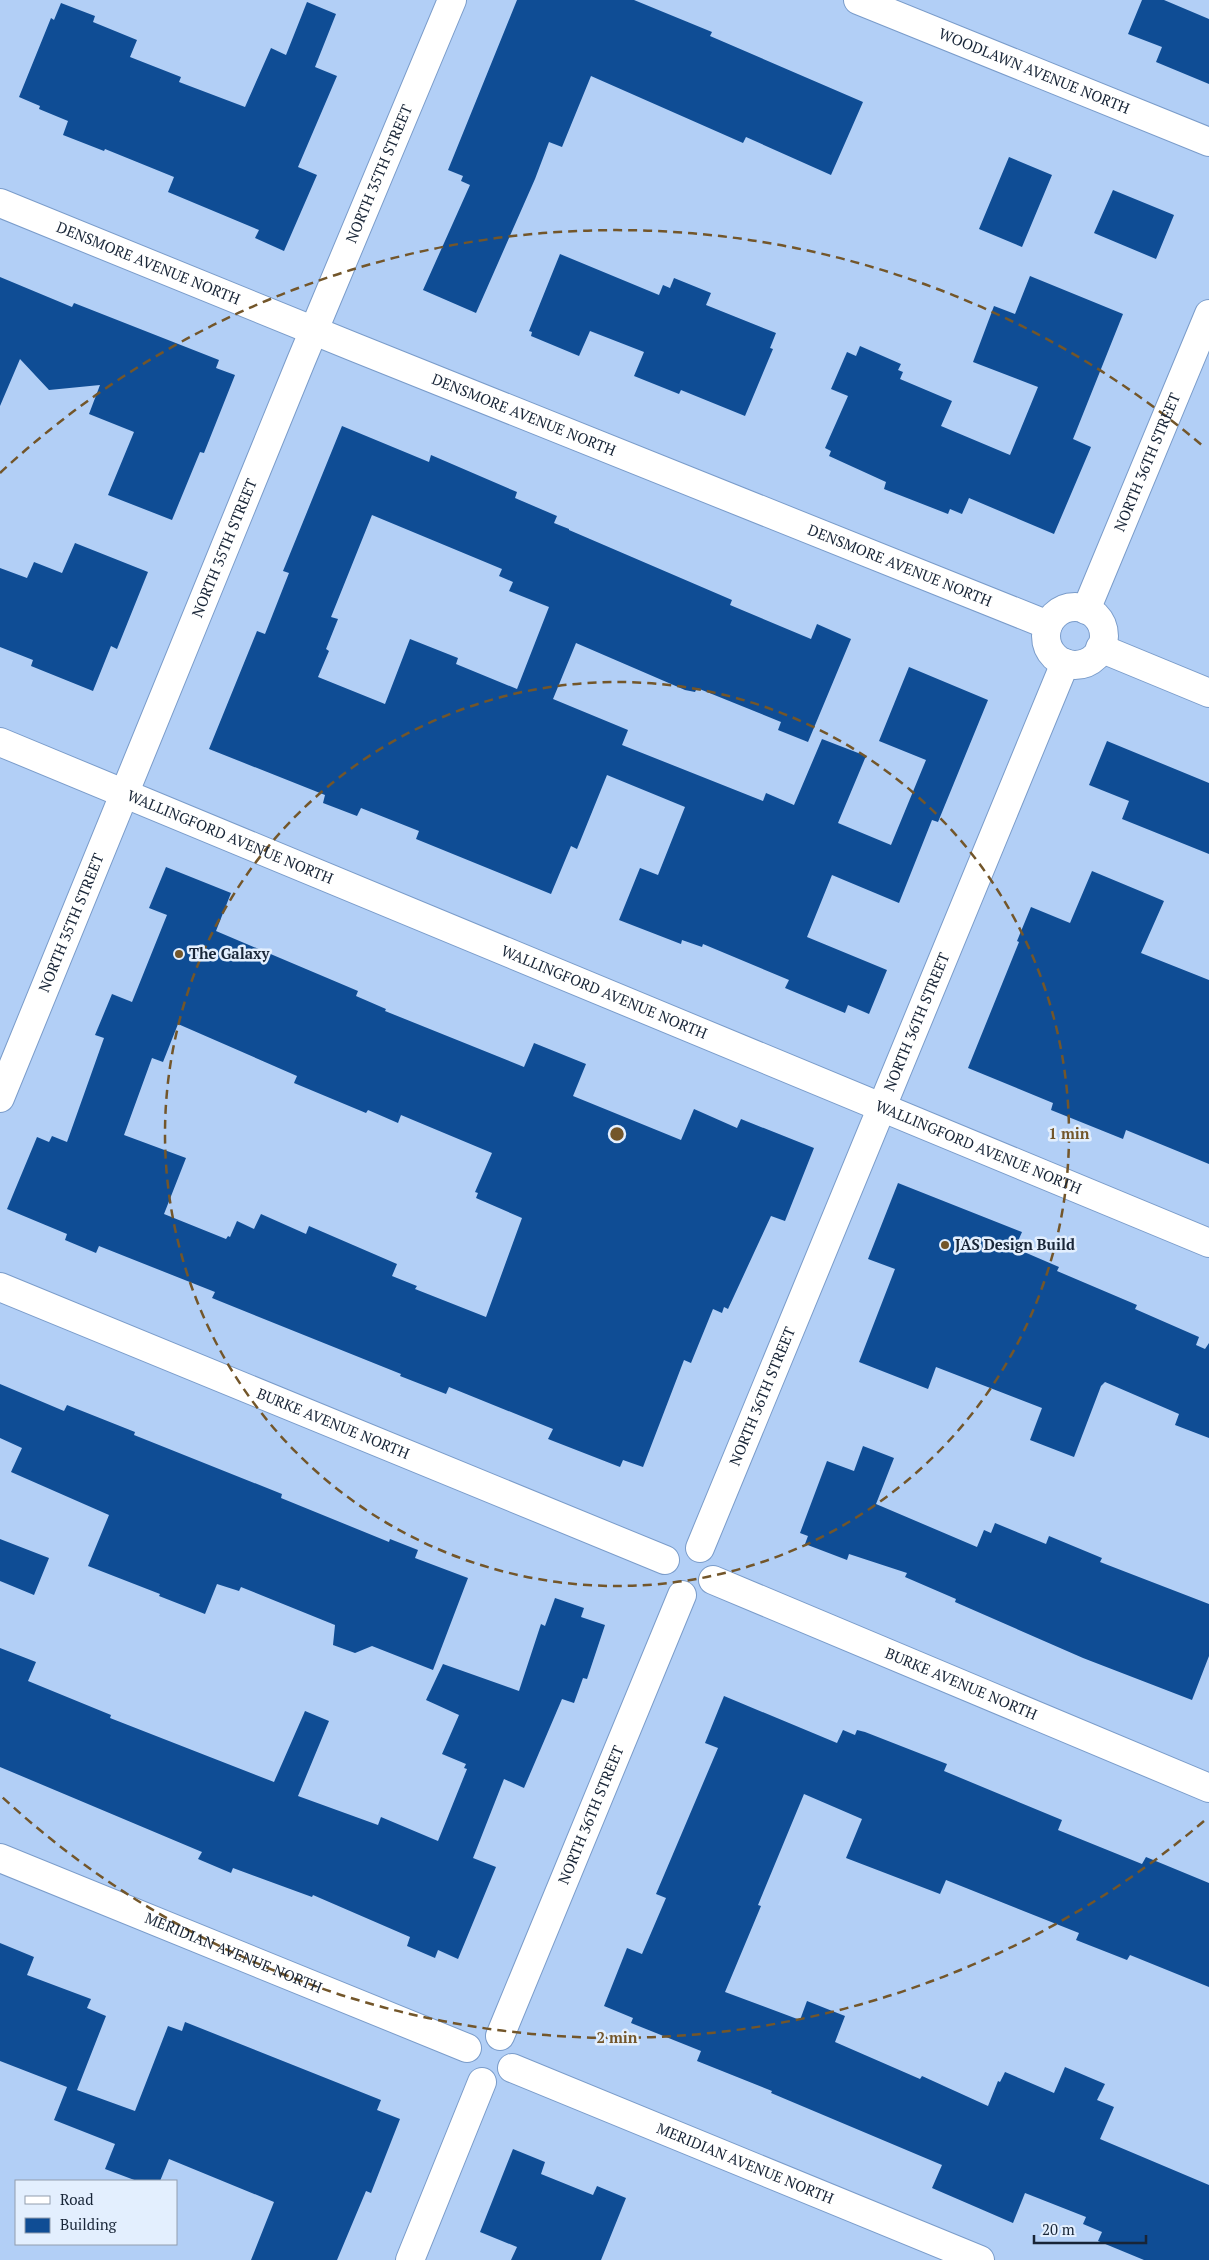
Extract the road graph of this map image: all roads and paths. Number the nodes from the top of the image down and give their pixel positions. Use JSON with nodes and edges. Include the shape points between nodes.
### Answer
{"nodes":[{"id":1,"x":452,"y":0,"type":"edge"},
{"id":2,"x":858,"y":0,"type":"edge"},
{"id":3,"x":1209,"y":142,"type":"edge"},
{"id":4,"x":0,"y":202,"type":"edge"},
{"id":5,"x":1209,"y":314,"type":"edge"},
{"id":6,"x":314,"y":331,"type":"junction"},
{"id":7,"x":1086,"y":610,"type":"junction"},
{"id":8,"x":1048,"y":624,"type":"junction"},
{"id":9,"x":1100,"y":648,"type":"junction"},
{"id":10,"x":1065,"y":663,"type":"junction"},
{"id":11,"x":1209,"y":693,"type":"edge"},
{"id":12,"x":0,"y":742,"type":"edge"},
{"id":13,"x":124,"y":793,"type":"junction"},
{"id":14,"x":0,"y":1098,"type":"edge"},
{"id":15,"x":882,"y":1107,"type":"junction"},
{"id":16,"x":1209,"y":1243,"type":"edge"},
{"id":17,"x":0,"y":1287,"type":"edge"},
{"id":18,"x":700,"y":1548,"type":"junction"},
{"id":19,"x":665,"y":1560,"type":"junction"},
{"id":20,"x":713,"y":1580,"type":"junction"},
{"id":21,"x":682,"y":1595,"type":"junction"},
{"id":22,"x":1209,"y":1788,"type":"edge"},
{"id":23,"x":0,"y":1858,"type":"edge"},
{"id":24,"x":500,"y":2036,"type":"junction"},
{"id":25,"x":467,"y":2048,"type":"junction"},
{"id":26,"x":512,"y":2068,"type":"junction"},
{"id":27,"x":482,"y":2082,"type":"junction"},
{"id":28,"x":410,"y":2260,"type":"edge"},
{"id":29,"x":980,"y":2260,"type":"edge"}],
"edges":[{"from":1,"to":6,"type":"street","name":"NORTH 35TH STREET"},
{"from":2,"to":3,"type":"street","name":"WOODLAWN AVENUE NORTH"},
{"from":4,"to":6,"type":"street","name":"DENSMORE AVENUE NORTH"},
{"from":5,"to":7,"type":"street","name":"NORTH 36TH STREET"},
{"from":6,"to":8,"type":"street","name":"DENSMORE AVENUE NORTH"},
{"from":6,"to":13,"type":"street","name":"NORTH 35TH STREET"},
{"from":7,"to":8,"type":"street","via":[[1064,609]]},
{"from":7,"to":9,"type":"street","via":[[1098,618],[1102,626],[1104,636]]},
{"from":8,"to":10,"type":"street","via":[[1048,648]]},
{"from":9,"to":10,"type":"street","via":[[1090,661]]},
{"from":9,"to":11,"type":"street"},
{"from":10,"to":15,"type":"street","name":"NORTH 36TH STREET"},
{"from":12,"to":13,"type":"street","name":"WALLINGFORD AVENUE NORTH"},
{"from":13,"to":14,"type":"street","name":"NORTH 35TH STREET"},
{"from":13,"to":15,"type":"street","name":"WALLINGFORD AVENUE NORTH"},
{"from":15,"to":16,"type":"street","name":"WALLINGFORD AVENUE NORTH"},
{"from":15,"to":18,"type":"street","name":"NORTH 36TH STREET"},
{"from":17,"to":19,"type":"street","name":"BURKE AVENUE NORTH"},
{"from":18,"to":19,"type":"street","via":[[688,1544],[680,1546]]},
{"from":18,"to":20,"type":"street","via":[[710,1555],[713,1562]]},
{"from":19,"to":21,"type":"street","via":[[664,1580]]},
{"from":20,"to":21,"type":"street","via":[[702,1594]]},
{"from":20,"to":22,"type":"street","name":"BURKE AVENUE NORTH"},
{"from":21,"to":24,"type":"street","name":"NORTH 36TH STREET"},
{"from":23,"to":25,"type":"street","name":"MERIDIAN AVENUE NORTH"},
{"from":24,"to":25,"type":"street","via":[[487,2033],[473,2040]]},
{"from":24,"to":26,"type":"street","via":[[513,2049]]},
{"from":25,"to":27,"type":"street","via":[[467,2069]]},
{"from":26,"to":27,"type":"street","via":[[504,2079],[496,2083]]},
{"from":26,"to":29,"type":"street","name":"MERIDIAN AVENUE NORTH"},
{"from":27,"to":28,"type":"street"}]}
